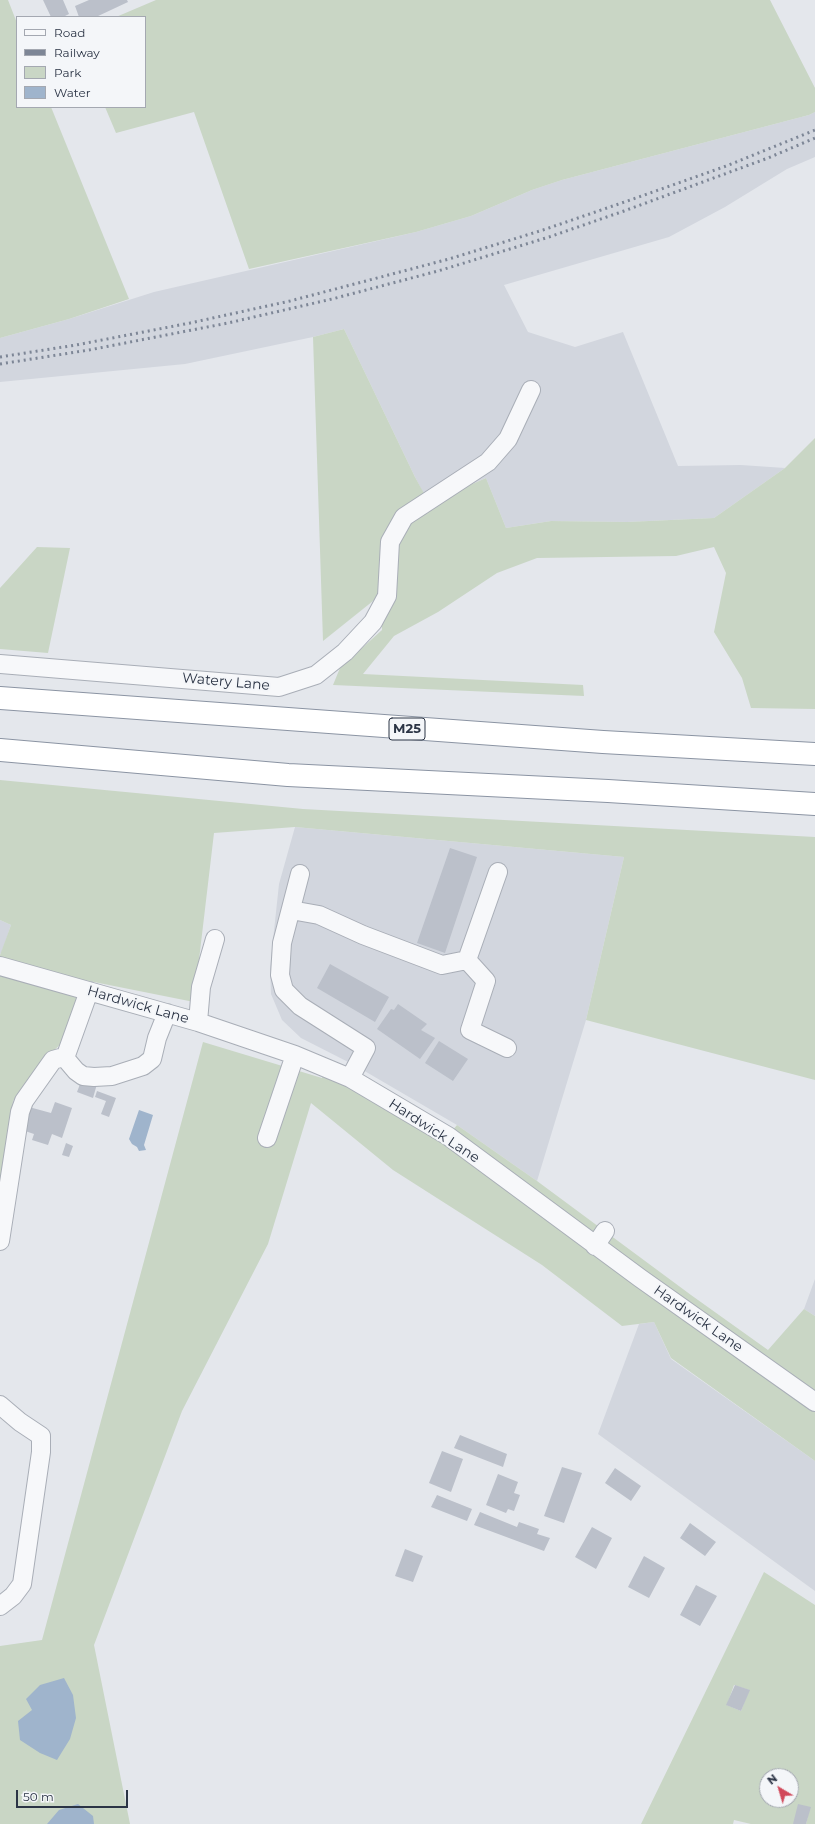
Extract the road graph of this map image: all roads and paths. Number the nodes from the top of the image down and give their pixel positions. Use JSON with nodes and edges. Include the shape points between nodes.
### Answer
{"nodes":[{"id":1,"x":531,"y":390,"type":"dead end"},
{"id":2,"x":0,"y":664,"type":"edge"},
{"id":3,"x":0,"y":698,"type":"edge"},
{"id":4,"x":0,"y":750,"type":"edge"},
{"id":5,"x":815,"y":754,"type":"edge"},
{"id":6,"x":815,"y":804,"type":"edge"},
{"id":7,"x":498,"y":872,"type":"dead end"},
{"id":8,"x":300,"y":874,"type":"dead end"},
{"id":9,"x":291,"y":910,"type":"junction"},
{"id":10,"x":215,"y":939,"type":"dead end"},
{"id":11,"x":467,"y":960,"type":"junction"},
{"id":12,"x":0,"y":966,"type":"edge"},
{"id":13,"x":89,"y":991,"type":"junction"},
{"id":14,"x":167,"y":1013,"type":"junction"},
{"id":15,"x":198,"y":1022,"type":"junction"},
{"id":16,"x":508,"y":1048,"type":"dead end"},
{"id":17,"x":295,"y":1055,"type":"junction"},
{"id":18,"x":65,"y":1058,"type":"junction"},
{"id":19,"x":350,"y":1078,"type":"junction"},
{"id":20,"x":267,"y":1138,"type":"dead end"},
{"id":21,"x":0,"y":1241,"type":"edge"},
{"id":22,"x":815,"y":1402,"type":"edge"},
{"id":23,"x":0,"y":1406,"type":"edge"},
{"id":24,"x":0,"y":1606,"type":"edge"}],
"edges":[{"from":1,"to":2,"type":"street","name":"Watery Lane","via":[[508,439],[488,462],[404,517],[390,542],[387,596],[373,622],[345,652],[316,675],[279,687]]},
{"from":3,"to":5,"type":"highway","number":"M25","via":[[595,742]]},
{"from":4,"to":6,"type":"highway","via":[[288,775]]},
{"from":7,"to":11,"type":"street"},
{"from":8,"to":9,"type":"street"},
{"from":9,"to":11,"type":"street","via":[[319,915],[442,965]]},
{"from":9,"to":19,"type":"street","via":[[282,943],[280,975],[284,990],[300,1006],[366,1048]]},
{"from":10,"to":15,"type":"street","via":[[201,987]]},
{"from":11,"to":16,"type":"street","via":[[486,981],[470,1030]]},
{"from":12,"to":13,"type":"street","name":"Hardwick Lane"},
{"from":13,"to":14,"type":"street","name":"Hardwick Lane"},
{"from":13,"to":18,"type":"street"},
{"from":14,"to":15,"type":"street","name":"Hardwick Lane"},
{"from":14,"to":18,"type":"street","via":[[152,1059],[143,1066],[112,1076],[83,1076]]},
{"from":15,"to":17,"type":"street","name":"Hardwick Lane"},
{"from":17,"to":19,"type":"street","name":"Hardwick Lane"},
{"from":17,"to":20,"type":"street"},
{"from":18,"to":21,"type":"street","via":[[53,1060],[24,1101],[20,1112]]},
{"from":19,"to":22,"type":"street","name":"Hardwick Lane","via":[[448,1136],[600,1238]]},
{"from":23,"to":24,"type":"street","via":[[41,1436],[41,1452],[22,1584],[13,1596]]}]}
